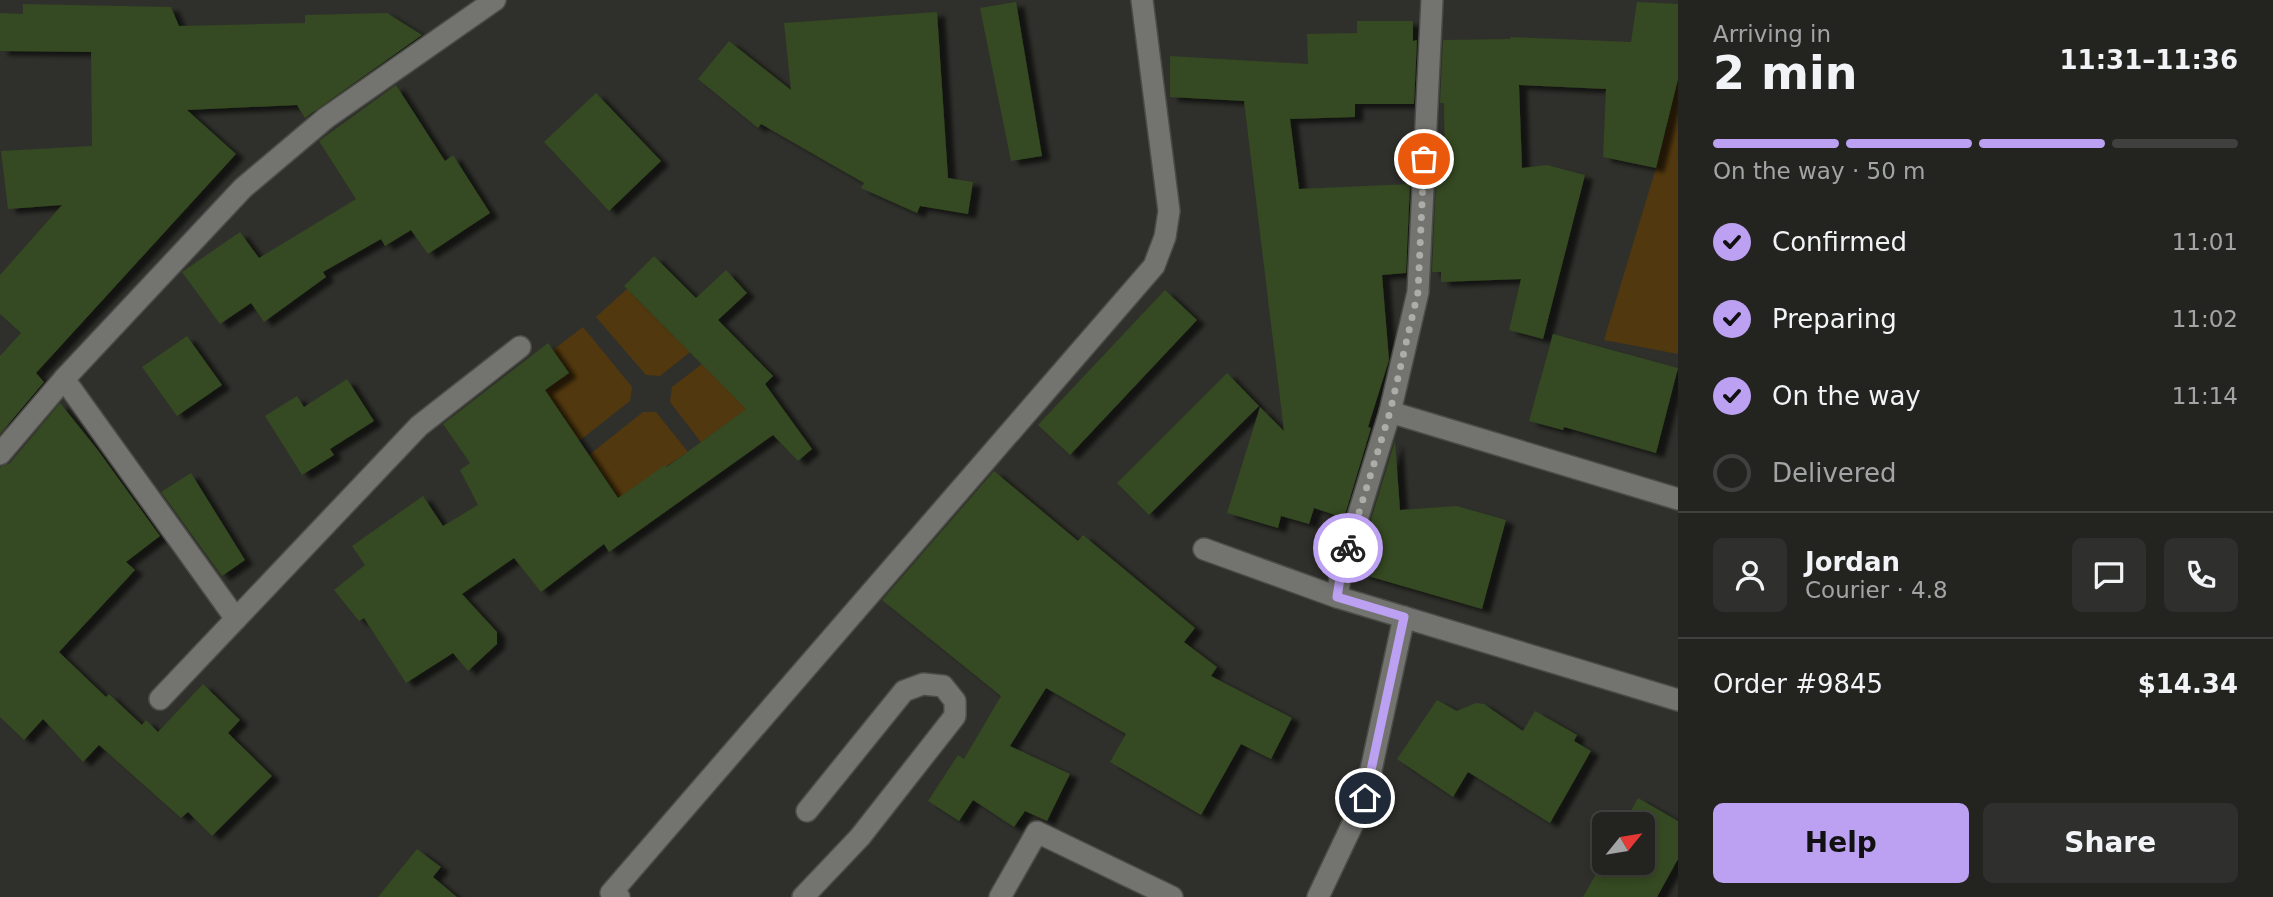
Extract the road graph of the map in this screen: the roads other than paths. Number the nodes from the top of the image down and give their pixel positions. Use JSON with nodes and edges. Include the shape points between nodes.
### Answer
{"nodes":[{"id":1,"x":495,"y":0,"type":"edge"},
{"id":2,"x":1142,"y":0,"type":"edge"},
{"id":3,"x":1432,"y":0,"type":"edge"},
{"id":4,"x":520,"y":347,"type":"dead end"},
{"id":5,"x":64,"y":379,"type":"junction"},
{"id":6,"x":1390,"y":412,"type":"junction"},
{"id":7,"x":0,"y":454,"type":"edge"},
{"id":8,"x":1678,"y":499,"type":"edge"},
{"id":9,"x":1204,"y":549,"type":"dead end"},
{"id":10,"x":1337,"y":597,"type":"junction"},
{"id":11,"x":1404,"y":617,"type":"junction"},
{"id":12,"x":236,"y":619,"type":"junction"},
{"id":13,"x":160,"y":699,"type":"dead end"},
{"id":14,"x":1678,"y":700,"type":"edge"},
{"id":15,"x":807,"y":811,"type":"dead end"},
{"id":16,"x":619,"y":897,"type":"edge"},
{"id":17,"x":803,"y":897,"type":"edge"},
{"id":18,"x":1000,"y":897,"type":"edge"},
{"id":19,"x":1172,"y":897,"type":"edge"},
{"id":20,"x":1318,"y":897,"type":"edge"}],
"edges":[{"from":1,"to":5,"type":"street","via":[[326,118],[243,188]]},
{"from":2,"to":16,"type":"street","via":[[1169,211],[1154,266],[611,893]]},
{"from":3,"to":6,"type":"street","via":[[1418,292]]},
{"from":4,"to":12,"type":"street","via":[[419,426]]},
{"from":5,"to":7,"type":"street"},
{"from":5,"to":12,"type":"street"},
{"from":6,"to":8,"type":"street"},
{"from":6,"to":10,"type":"street"},
{"from":9,"to":10,"type":"street"},
{"from":10,"to":11,"type":"street"},
{"from":11,"to":14,"type":"street"},
{"from":11,"to":20,"type":"street","via":[[1365,798]]},
{"from":12,"to":13,"type":"street"},
{"from":15,"to":17,"type":"street","via":[[904,691],[923,684],[943,687],[955,701],[955,716],[860,837]]},
{"from":18,"to":19,"type":"street","via":[[1037,832]]}]}
